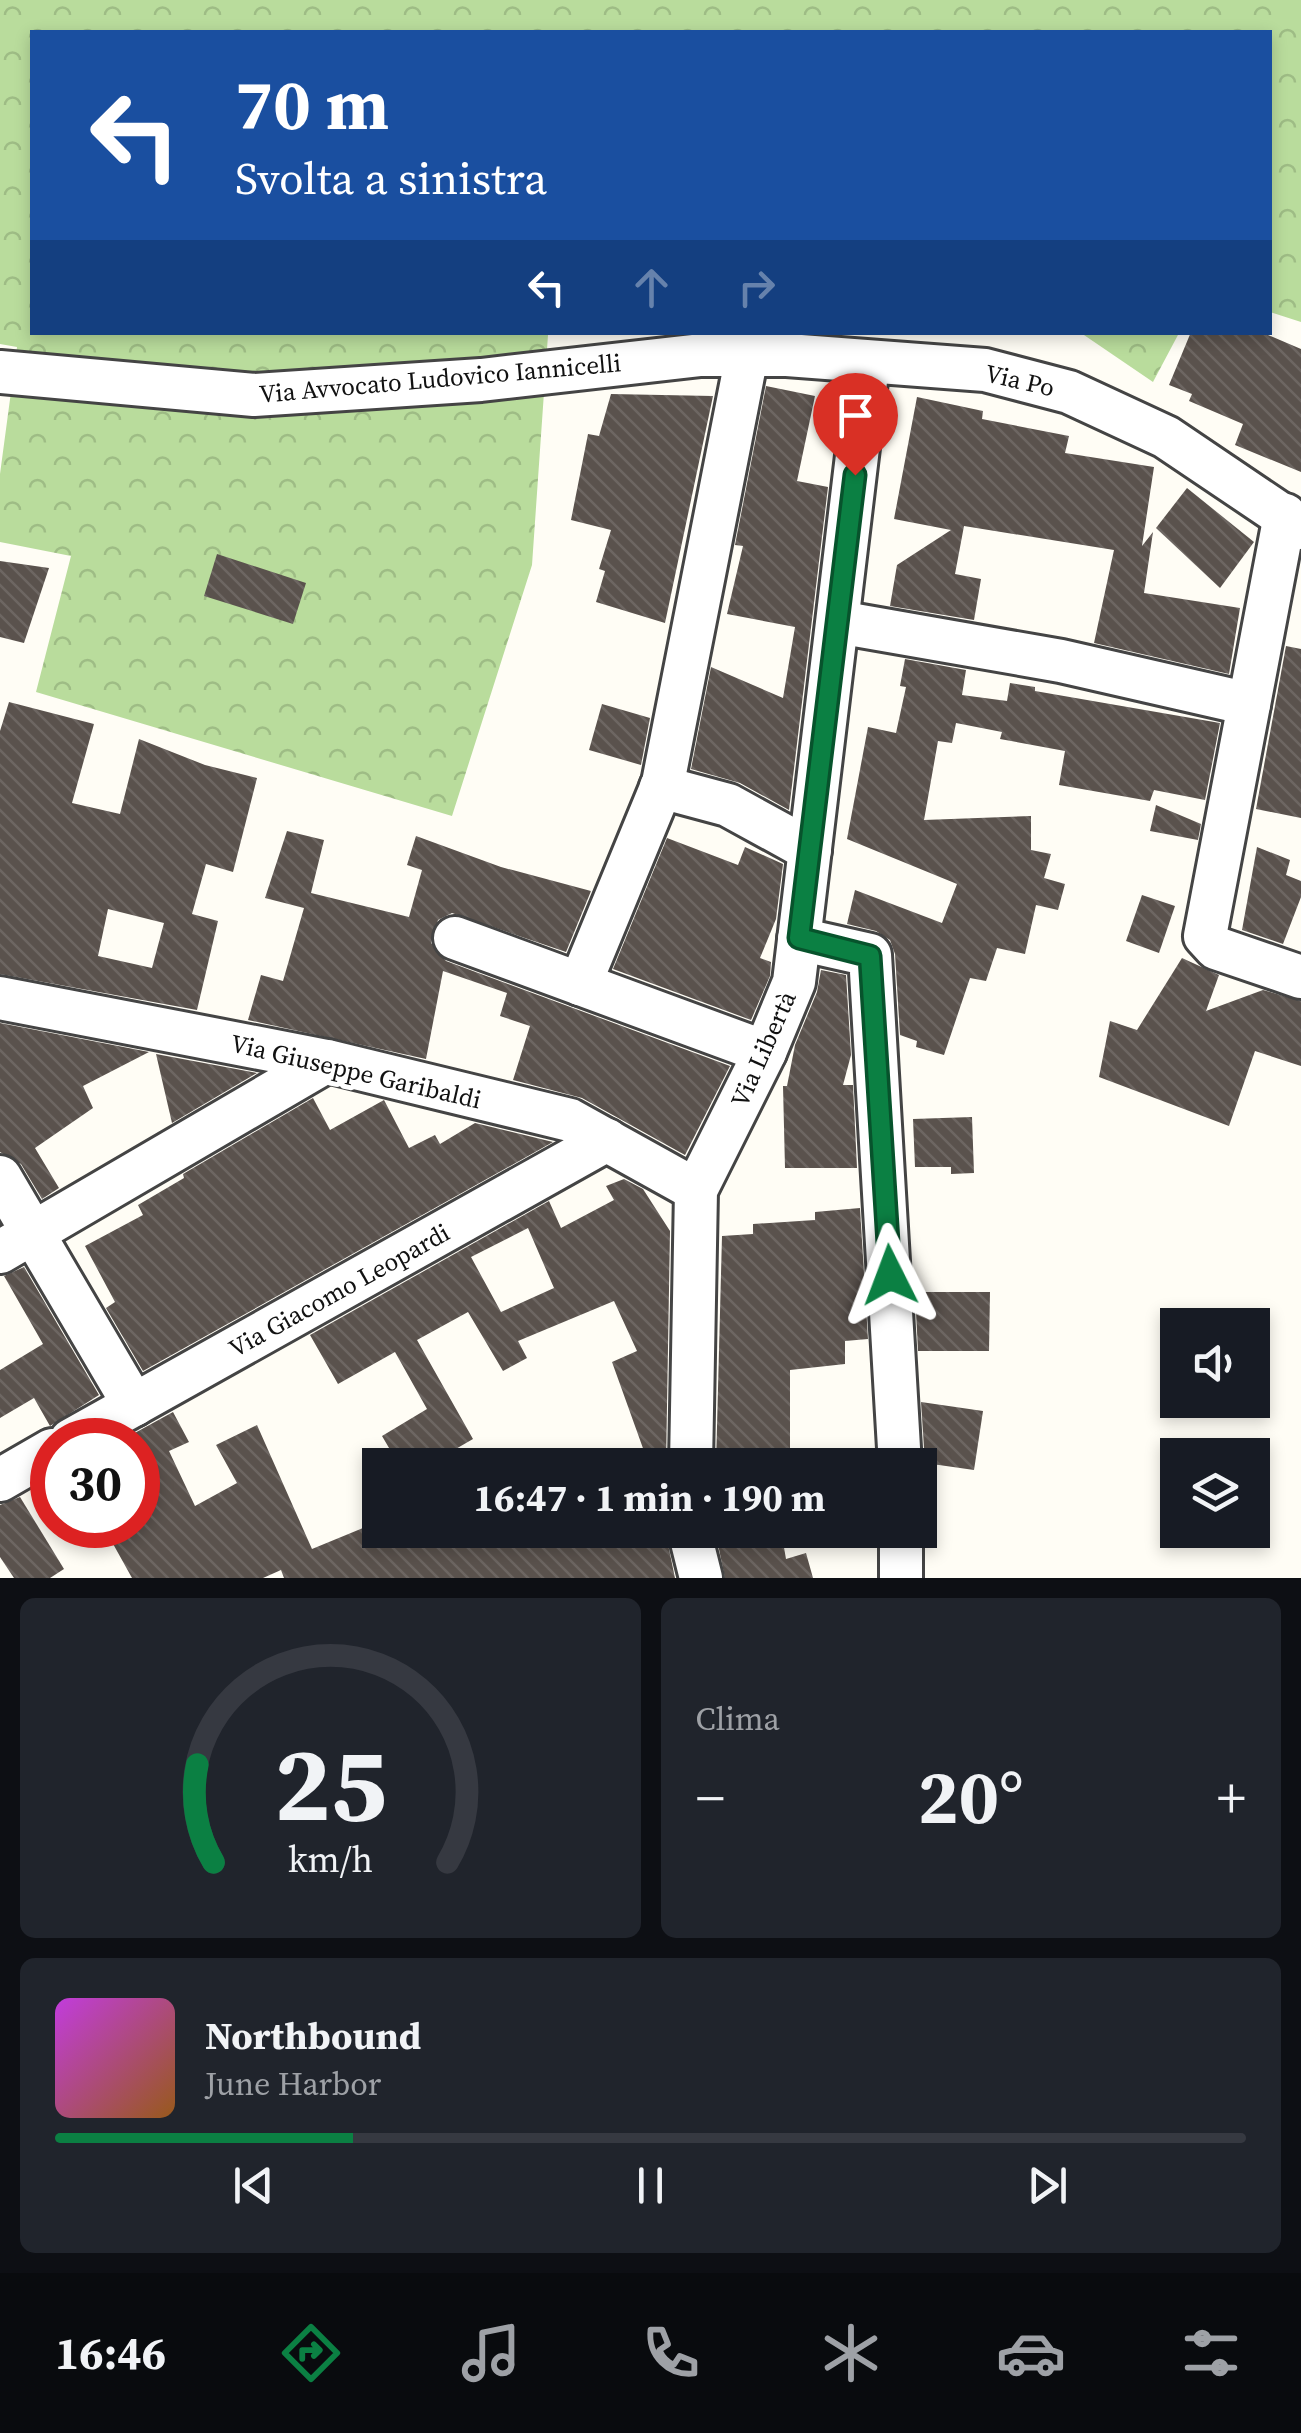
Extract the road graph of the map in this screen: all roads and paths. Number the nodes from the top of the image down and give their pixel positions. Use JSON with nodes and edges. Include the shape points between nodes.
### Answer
{"nodes":[{"id":1,"x":747,"y":354,"type":"junction"},
{"id":2,"x":701,"y":355,"type":"joint"},
{"id":3,"x":868,"y":364,"type":"junction"},
{"id":4,"x":0,"y":372,"type":"edge"},
{"id":5,"x":1293,"y":521,"type":"edge"},
{"id":6,"x":838,"y":622,"type":"junction"},
{"id":7,"x":1249,"y":704,"type":"junction"},
{"id":8,"x":661,"y":787,"type":"junction"},
{"id":9,"x":810,"y":850,"type":"junction"},
{"id":10,"x":455,"y":938,"type":"dead end"},
{"id":11,"x":799,"y":938,"type":"junction"},
{"id":12,"x":1301,"y":977,"type":"edge"},
{"id":13,"x":580,"y":984,"type":"junction"},
{"id":14,"x":0,"y":998,"type":"edge"},
{"id":15,"x":766,"y":1052,"type":"junction"},
{"id":16,"x":327,"y":1061,"type":"junction"},
{"id":17,"x":607,"y":1140,"type":"junction"},
{"id":18,"x":0,"y":1178,"type":"edge"},
{"id":19,"x":696,"y":1190,"type":"junction"},
{"id":20,"x":17,"y":1242,"type":"edge"},
{"id":21,"x":134,"y":1405,"type":"junction"},
{"id":22,"x":111,"y":1418,"type":"edge"},
{"id":23,"x":691,"y":1448,"type":"edge"},
{"id":24,"x":899,"y":1448,"type":"edge"},
{"id":25,"x":30,"y":1463,"type":"edge"},
{"id":26,"x":0,"y":1480,"type":"edge"},
{"id":27,"x":694,"y":1548,"type":"edge"},
{"id":28,"x":901,"y":1548,"type":"edge"},
{"id":29,"x":701,"y":1578,"type":"edge"},
{"id":30,"x":901,"y":1578,"type":"edge"}],
"edges":[{"from":1,"to":2,"type":"street","name":"Via Po"},
{"from":1,"to":3,"type":"street","name":"Via Po"},
{"from":1,"to":8,"type":"street"},
{"from":2,"to":4,"type":"street","name":"Via Avvocato Ludovico Iannicelli","via":[[481,380],[254,395]]},
{"from":3,"to":5,"type":"street","name":"Via Po","via":[[985,370],[1069,392],[1166,437]]},
{"from":3,"to":6,"type":"street","name":"Via Libertà"},
{"from":5,"to":7,"type":"street"},
{"from":6,"to":7,"type":"street"},
{"from":6,"to":9,"type":"street","name":"Via Libertà"},
{"from":7,"to":12,"type":"street","via":[[1205,936],[1216,948]]},
{"from":8,"to":9,"type":"street","via":[[728,805]]},
{"from":8,"to":13,"type":"street"},
{"from":9,"to":11,"type":"street","name":"Via Libertà"},
{"from":10,"to":13,"type":"street"},
{"from":11,"to":15,"type":"street","name":"Via Libertà","via":[[794,982]]},
{"from":11,"to":24,"type":"street","via":[[870,956]]},
{"from":13,"to":15,"type":"street"},
{"from":14,"to":16,"type":"street","name":"Via Giuseppe Garibaldi"},
{"from":15,"to":19,"type":"street","name":"Via Libertà"},
{"from":16,"to":17,"type":"street","name":"Via Giuseppe Garibaldi","via":[[570,1120]]},
{"from":16,"to":20,"type":"street"},
{"from":17,"to":19,"type":"street","name":"Via Giuseppe Garibaldi"},
{"from":17,"to":21,"type":"street","name":"Via Giacomo Leopardi"},
{"from":18,"to":20,"type":"street"},
{"from":19,"to":23,"type":"street"},
{"from":20,"to":21,"type":"street"},
{"from":21,"to":22,"type":"street","name":"Via Giacomo Leopardi"},
{"from":25,"to":26,"type":"street"},
{"from":27,"to":29,"type":"street"},
{"from":28,"to":30,"type":"street"}]}
